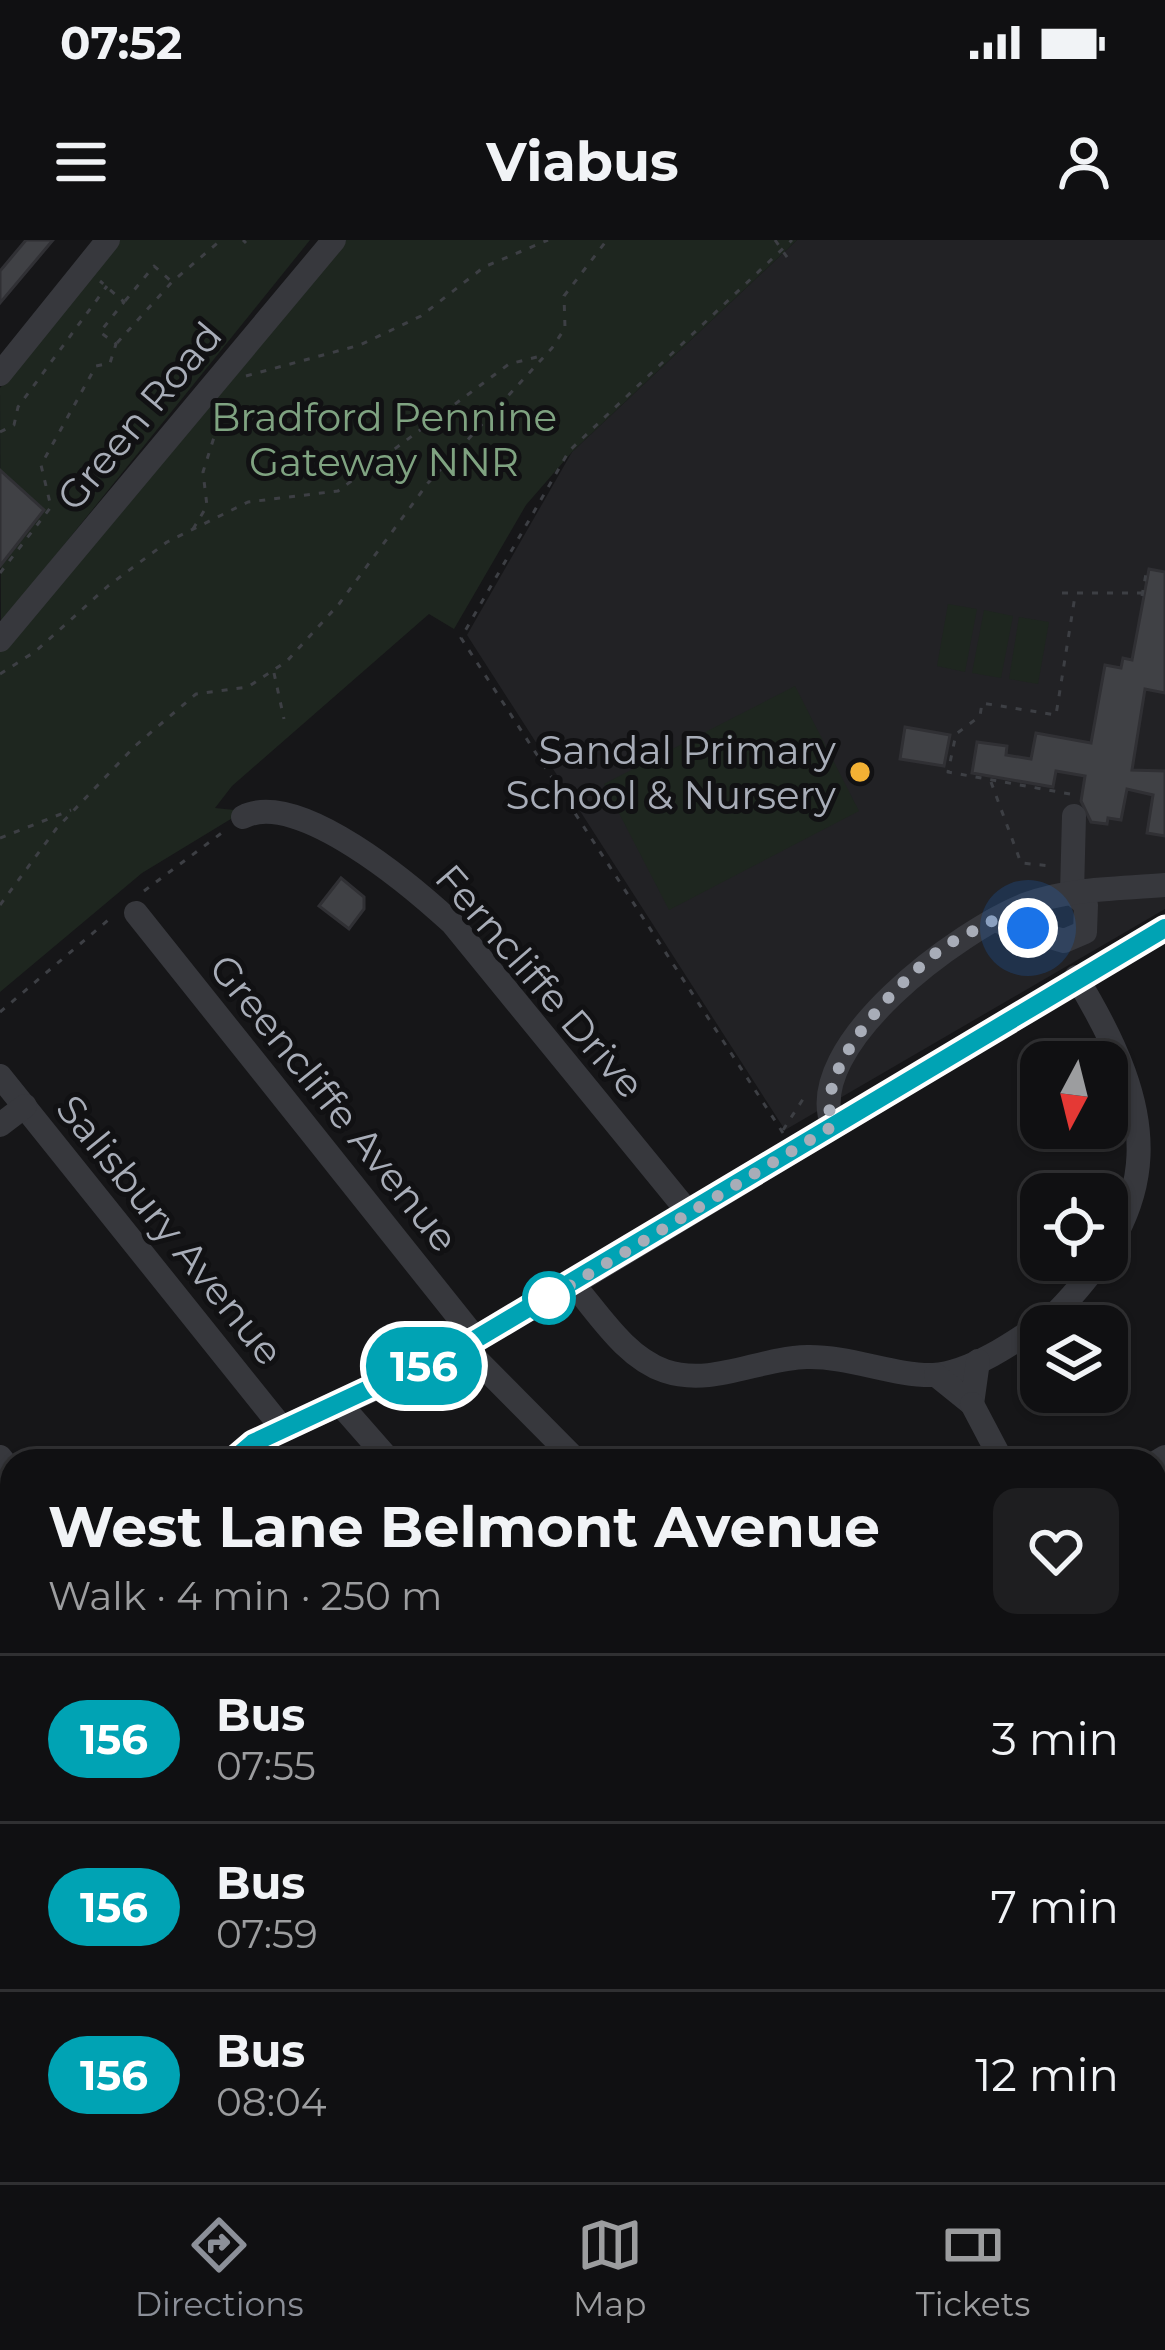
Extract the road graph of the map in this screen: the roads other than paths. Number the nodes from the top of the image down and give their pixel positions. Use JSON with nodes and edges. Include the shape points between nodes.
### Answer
{"nodes":[{"id":1,"x":107,"y":240,"type":"edge"},
{"id":2,"x":334,"y":240,"type":"edge"},
{"id":3,"x":0,"y":374,"type":"edge"},
{"id":4,"x":0,"y":640,"type":"edge"},
{"id":5,"x":1074,"y":816,"type":"road end"},
{"id":6,"x":243,"y":817,"type":"dead end"},
{"id":7,"x":1165,"y":885,"type":"edge"},
{"id":8,"x":1068,"y":894,"type":"junction"},
{"id":9,"x":136,"y":913,"type":"dead end"},
{"id":10,"x":994,"y":920,"type":"junction"},
{"id":11,"x":1165,"y":928,"type":"edge"},
{"id":12,"x":1076,"y":977,"type":"junction"},
{"id":13,"x":0,"y":1076,"type":"edge"},
{"id":14,"x":25,"y":1106,"type":"junction"},
{"id":15,"x":0,"y":1125,"type":"edge"},
{"id":16,"x":833,"y":1126,"type":"junction"},
{"id":17,"x":689,"y":1214,"type":"junction"},
{"id":18,"x":573,"y":1284,"type":"junction"},
{"id":19,"x":470,"y":1342,"type":"junction"},
{"id":20,"x":978,"y":1361,"type":"junction"},
{"id":21,"x":936,"y":1375,"type":"junction"},
{"id":22,"x":340,"y":1404,"type":"junction"},
{"id":23,"x":973,"y":1404,"type":"junction"},
{"id":24,"x":284,"y":1429,"type":"junction"},
{"id":25,"x":252,"y":1449,"type":"edge"},
{"id":26,"x":379,"y":1449,"type":"edge"},
{"id":27,"x":566,"y":1449,"type":"edge"},
{"id":28,"x":997,"y":1449,"type":"edge"}],
"edges":[{"from":1,"to":3,"type":"street"},
{"from":2,"to":4,"type":"street","name":"Green Road"},
{"from":5,"to":8,"type":"street"},
{"from":6,"to":17,"type":"street","name":"Ferncliffe Drive","via":[[268,811],[311,825],[411,885],[466,939]]},
{"from":7,"to":8,"type":"street"},
{"from":8,"to":10,"type":"street"},
{"from":8,"to":10,"type":"street","via":[[1086,905],[1088,922],[1076,940]]},
{"from":9,"to":19,"type":"street","name":"Greencliffe Avenue"},
{"from":10,"to":16,"type":"street","via":[[938,951],[882,1008],[830,1075],[825,1107]]},
{"from":11,"to":12,"type":"street"},
{"from":12,"to":16,"type":"street"},
{"from":12,"to":20,"type":"street","via":[[1149,1101],[1158,1186],[1137,1236],[1099,1281]]},
{"from":13,"to":14,"type":"street","name":"Salisbury Avenue"},
{"from":14,"to":15,"type":"street"},
{"from":14,"to":24,"type":"street","name":"Salisbury Avenue"},
{"from":16,"to":17,"type":"street","via":[[788,1140]]},
{"from":17,"to":18,"type":"street"},
{"from":18,"to":19,"type":"street"},
{"from":18,"to":21,"type":"street","via":[[634,1353],[662,1370],[705,1377],[777,1359],[825,1358]]},
{"from":19,"to":22,"type":"street"},
{"from":19,"to":27,"type":"street","name":"Greencliffe Avenue"},
{"from":20,"to":21,"type":"street"},
{"from":20,"to":23,"type":"street"},
{"from":21,"to":23,"type":"street"},
{"from":22,"to":24,"type":"street"},
{"from":22,"to":26,"type":"street"},
{"from":23,"to":28,"type":"street"},
{"from":24,"to":25,"type":"street"}]}
